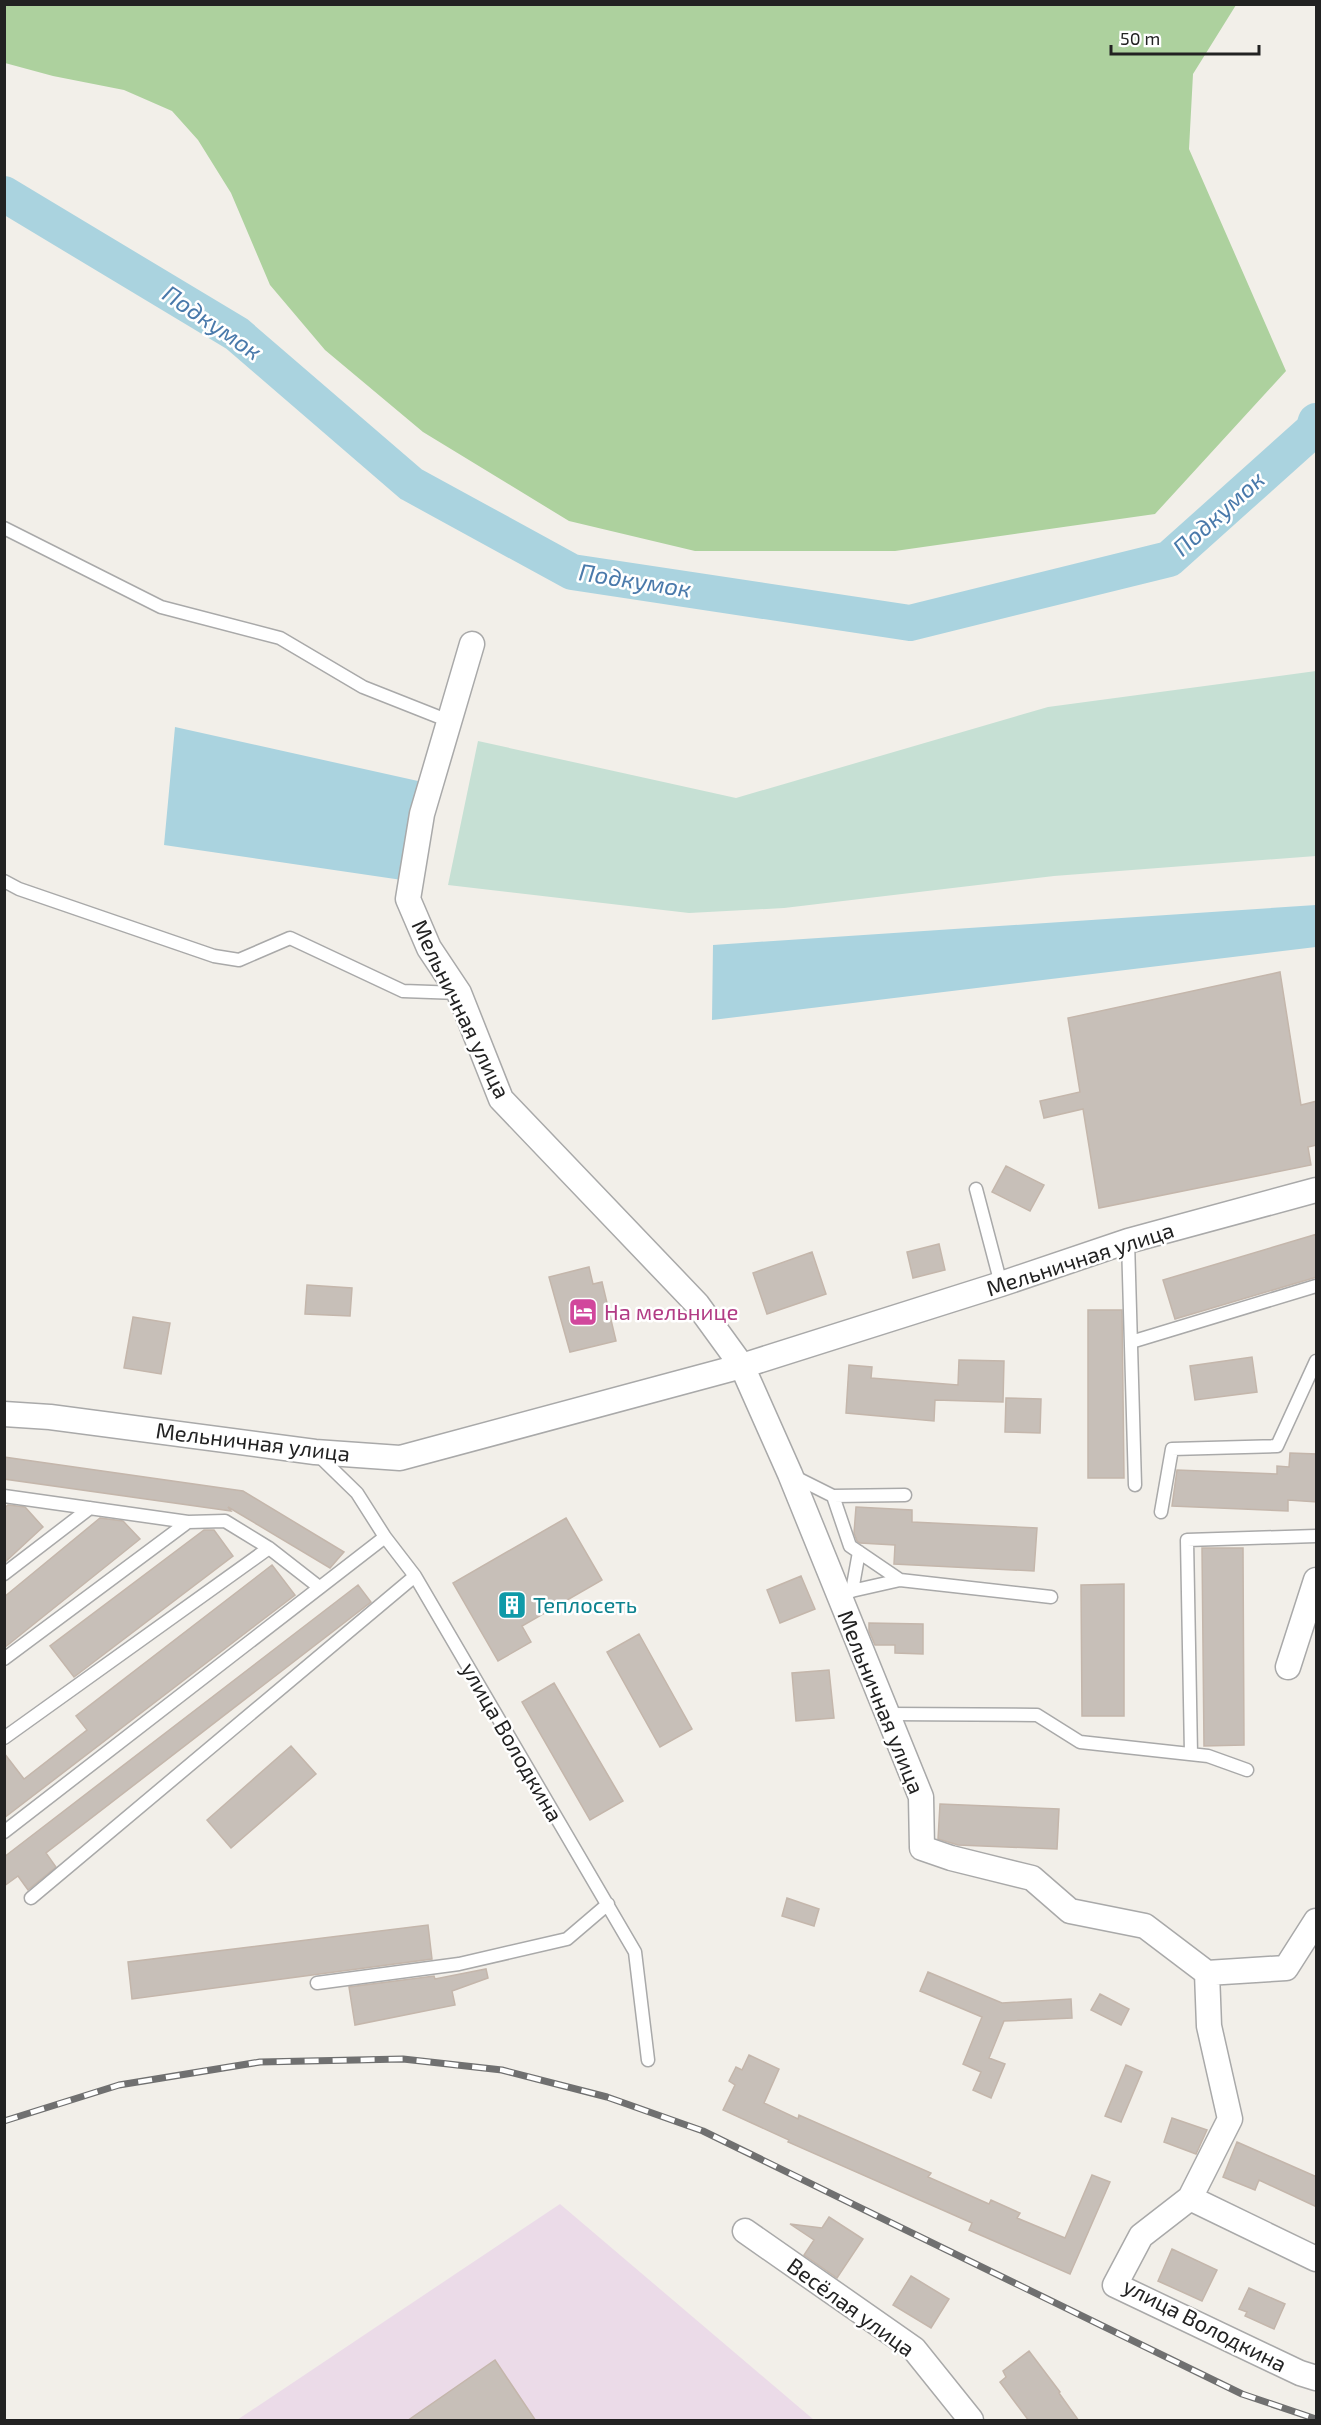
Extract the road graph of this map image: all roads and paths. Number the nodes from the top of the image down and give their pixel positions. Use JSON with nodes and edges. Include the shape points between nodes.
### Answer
{"nodes":[{"id":1,"x":4,"y":528,"type":"edge"},
{"id":2,"x":472,"y":644,"type":"dead end"},
{"id":3,"x":449,"y":721,"type":"junction"},
{"id":4,"x":4,"y":881,"type":"edge"},
{"id":5,"x":459,"y":993,"type":"junction"},
{"id":6,"x":976,"y":1189,"type":"dead end"},
{"id":7,"x":1317,"y":1190,"type":"edge"},
{"id":8,"x":1128,"y":1241,"type":"junction"},
{"id":9,"x":1001,"y":1284,"type":"junction"},
{"id":10,"x":1317,"y":1286,"type":"edge"},
{"id":11,"x":1131,"y":1342,"type":"junction"},
{"id":12,"x":1317,"y":1361,"type":"edge"},
{"id":13,"x":742,"y":1366,"type":"junction"},
{"id":14,"x":4,"y":1414,"type":"edge"},
{"id":15,"x":315,"y":1452,"type":"junction"},
{"id":16,"x":790,"y":1474,"type":"junction"},
{"id":17,"x":1135,"y":1485,"type":"dead end"},
{"id":18,"x":905,"y":1495,"type":"dead end"},
{"id":19,"x":4,"y":1496,"type":"edge"},
{"id":20,"x":832,"y":1497,"type":"junction"},
{"id":21,"x":90,"y":1508,"type":"junction"},
{"id":22,"x":1161,"y":1512,"type":"dead end"},
{"id":23,"x":188,"y":1522,"type":"junction"},
{"id":24,"x":1317,"y":1536,"type":"edge"},
{"id":25,"x":385,"y":1537,"type":"junction"},
{"id":26,"x":269,"y":1548,"type":"junction"},
{"id":27,"x":860,"y":1552,"type":"junction"},
{"id":28,"x":4,"y":1574,"type":"edge"},
{"id":29,"x":415,"y":1576,"type":"junction"},
{"id":30,"x":900,"y":1580,"type":"junction"},
{"id":31,"x":1317,"y":1580,"type":"edge"},
{"id":32,"x":319,"y":1587,"type":"junction"},
{"id":33,"x":845,"y":1592,"type":"junction"},
{"id":34,"x":1051,"y":1597,"type":"dead end"},
{"id":35,"x":4,"y":1659,"type":"edge"},
{"id":36,"x":1288,"y":1667,"type":"dead end"},
{"id":37,"x":887,"y":1714,"type":"junction"},
{"id":38,"x":4,"y":1738,"type":"edge"},
{"id":39,"x":1191,"y":1754,"type":"junction"},
{"id":40,"x":1247,"y":1770,"type":"dead end"},
{"id":41,"x":4,"y":1832,"type":"edge"},
{"id":42,"x":31,"y":1898,"type":"dead end"},
{"id":43,"x":608,"y":1904,"type":"junction"},
{"id":44,"x":1317,"y":1921,"type":"edge"},
{"id":45,"x":1207,"y":1973,"type":"junction"},
{"id":46,"x":317,"y":1983,"type":"dead end"},
{"id":47,"x":648,"y":2060,"type":"dead end"},
{"id":48,"x":1190,"y":2198,"type":"junction"},
{"id":49,"x":745,"y":2231,"type":"dead end"},
{"id":50,"x":1317,"y":2259,"type":"edge"},
{"id":51,"x":1317,"y":2378,"type":"edge"},
{"id":52,"x":971,"y":2421,"type":"edge"}],
"edges":[{"from":1,"to":3,"type":"lane","via":[[161,607],[280,638],[363,687]]},
{"from":2,"to":3,"type":"street","name":"Мельничная улица"},
{"from":3,"to":5,"type":"street","name":"Мельничная улица","via":[[422,814],[408,899],[429,948]]},
{"from":4,"to":5,"type":"lane","via":[[214,956],[240,960],[290,938],[403,991]]},
{"from":5,"to":13,"type":"street","name":"Мельничная улица","via":[[501,1099],[697,1304]]},
{"from":6,"to":9,"type":"lane"},
{"from":7,"to":8,"type":"street","name":"Мельничная улица"},
{"from":8,"to":9,"type":"street","name":"Мельничная улица"},
{"from":8,"to":11,"type":"lane"},
{"from":9,"to":13,"type":"street","name":"Мельничная улица"},
{"from":10,"to":11,"type":"lane"},
{"from":11,"to":17,"type":"lane"},
{"from":12,"to":22,"type":"lane","via":[[1277,1446],[1172,1449]]},
{"from":13,"to":15,"type":"street","name":"Мельничная улица","via":[[400,1458]]},
{"from":13,"to":16,"type":"street","name":"Мельничная улица"},
{"from":14,"to":15,"type":"street","name":"Мельничная улица"},
{"from":15,"to":25,"type":"lane","name":"улица Володкина","via":[[357,1493]]},
{"from":16,"to":20,"type":"lane"},
{"from":16,"to":33,"type":"street","name":"Мельничная улица"},
{"from":18,"to":20,"type":"lane"},
{"from":19,"to":21,"type":"lane"},
{"from":20,"to":27,"type":"lane","via":[[850,1546]]},
{"from":21,"to":23,"type":"lane"},
{"from":21,"to":28,"type":"lane"},
{"from":23,"to":26,"type":"lane","via":[[225,1521]]},
{"from":23,"to":35,"type":"lane"},
{"from":24,"to":39,"type":"lane","via":[[1187,1540]]},
{"from":25,"to":29,"type":"lane","name":"улица Володкина"},
{"from":25,"to":32,"type":"lane"},
{"from":26,"to":32,"type":"lane"},
{"from":26,"to":38,"type":"lane"},
{"from":27,"to":30,"type":"lane"},
{"from":27,"to":33,"type":"lane"},
{"from":29,"to":42,"type":"lane"},
{"from":29,"to":43,"type":"lane","name":"улица Володкина"},
{"from":30,"to":33,"type":"lane"},
{"from":30,"to":34,"type":"lane"},
{"from":31,"to":36,"type":"street"},
{"from":32,"to":41,"type":"lane"},
{"from":33,"to":37,"type":"street","name":"Мельничная улица"},
{"from":37,"to":39,"type":"lane","via":[[1037,1715],[1080,1742]]},
{"from":37,"to":45,"type":"street","name":"Мельничная улица","via":[[921,1797],[922,1848],[1032,1878],[1070,1911],[1145,1926]]},
{"from":39,"to":40,"type":"lane"},
{"from":43,"to":46,"type":"lane","via":[[567,1939],[459,1964]]},
{"from":43,"to":47,"type":"lane","name":"улица Володкина","via":[[635,1952]]},
{"from":44,"to":45,"type":"street","via":[[1286,1968]]},
{"from":45,"to":48,"type":"street","name":"улица Володкина","via":[[1209,2026],[1230,2119]]},
{"from":48,"to":50,"type":"street"},
{"from":48,"to":51,"type":"street","name":"улица Володкина","via":[[1141,2236],[1115,2284]]},
{"from":49,"to":52,"type":"street","name":"Весёлая улица","via":[[914,2349]]}]}
